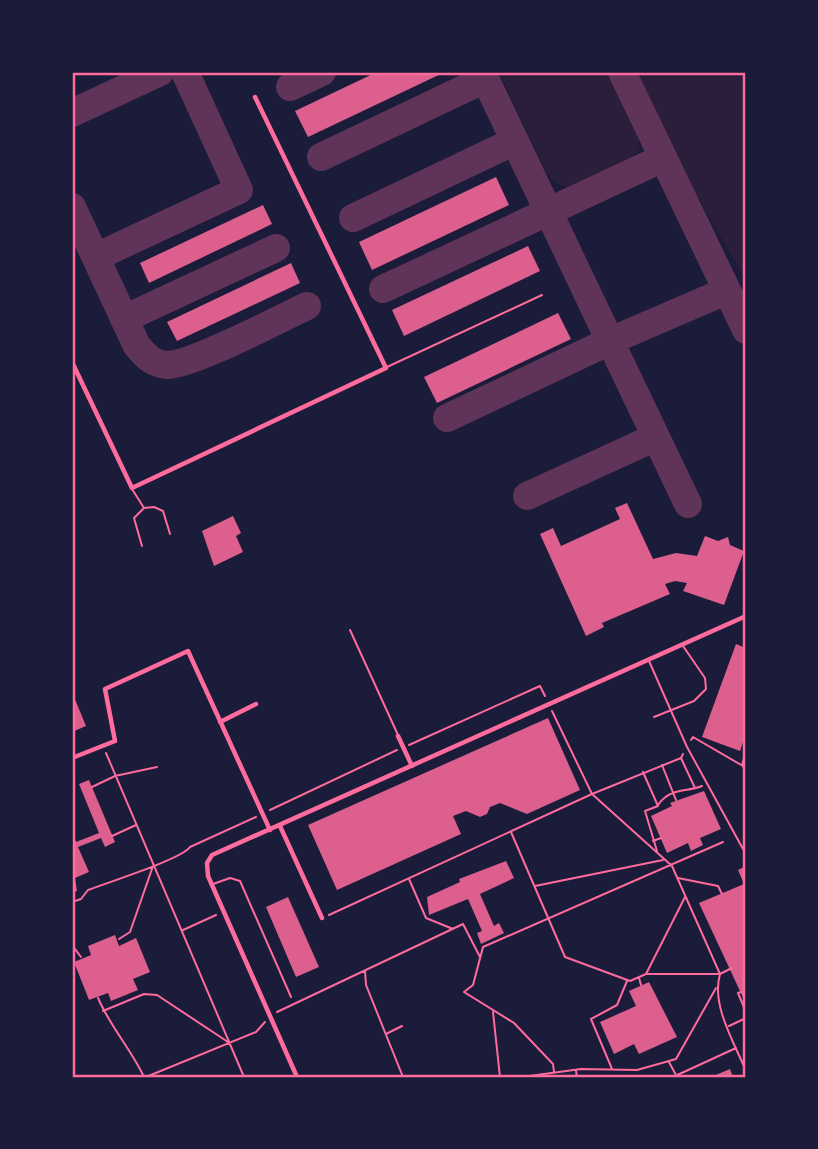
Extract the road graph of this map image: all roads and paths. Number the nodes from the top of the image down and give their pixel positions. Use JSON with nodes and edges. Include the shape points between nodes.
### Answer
{"nodes":[{"id":1,"x":255,"y":97,"type":"dead end"},
{"id":2,"x":542,"y":295,"type":"dead end"},
{"id":3,"x":72,"y":362,"type":"edge"},
{"id":4,"x":386,"y":368,"type":"junction"},
{"id":5,"x":132,"y":488,"type":"junction"},
{"id":6,"x":144,"y":508,"type":"junction"},
{"id":7,"x":170,"y":534,"type":"dead end"},
{"id":8,"x":142,"y":546,"type":"dead end"},
{"id":9,"x":746,"y":616,"type":"edge"},
{"id":10,"x":350,"y":630,"type":"dead end"},
{"id":11,"x":683,"y":645,"type":"junction"},
{"id":12,"x":648,"y":661,"type":"junction"},
{"id":13,"x":540,"y":686,"type":"dead end"},
{"id":14,"x":256,"y":704,"type":"dead end"},
{"id":15,"x":549,"y":705,"type":"junction"},
{"id":16,"x":670,"y":709,"type":"junction"},
{"id":17,"x":654,"y":717,"type":"dead end"},
{"id":18,"x":220,"y":722,"type":"junction"},
{"id":19,"x":398,"y":736,"type":"joint"},
{"id":20,"x":103,"y":746,"type":"junction"},
{"id":21,"x":687,"y":747,"type":"junction"},
{"id":22,"x":746,"y":752,"type":"edge"},
{"id":23,"x":72,"y":758,"type":"edge"},
{"id":24,"x":681,"y":758,"type":"junction"},
{"id":25,"x":662,"y":764,"type":"junction"},
{"id":26,"x":741,"y":765,"type":"junction"},
{"id":27,"x":412,"y":766,"type":"junction"},
{"id":28,"x":157,"y":768,"type":"dead end"},
{"id":29,"x":643,"y":772,"type":"junction"},
{"id":30,"x":746,"y":774,"type":"edge"},
{"id":31,"x":116,"y":776,"type":"junction"},
{"id":32,"x":92,"y":786,"type":"dead end"},
{"id":33,"x":702,"y":786,"type":"dead end"},
{"id":34,"x":695,"y":789,"type":"junction"},
{"id":35,"x":674,"y":792,"type":"junction"},
{"id":36,"x":592,"y":794,"type":"junction"},
{"id":37,"x":676,"y":800,"type":"dead end"},
{"id":38,"x":274,"y":805,"type":"dead end"},
{"id":39,"x":658,"y":806,"type":"junction"},
{"id":40,"x":262,"y":814,"type":"junction"},
{"id":41,"x":136,"y":825,"type":"junction"},
{"id":42,"x":280,"y":826,"type":"junction"},
{"id":43,"x":270,"y":830,"type":"junction"},
{"id":44,"x":511,"y":831,"type":"junction"},
{"id":45,"x":112,"y":836,"type":"dead end"},
{"id":46,"x":661,"y":838,"type":"dead end"},
{"id":47,"x":652,"y":841,"type":"junction"},
{"id":48,"x":723,"y":842,"type":"dead end"},
{"id":49,"x":697,"y":848,"type":"dead end"},
{"id":50,"x":743,"y":849,"type":"dead end"},
{"id":51,"x":699,"y":853,"type":"junction"},
{"id":52,"x":660,"y":855,"type":"junction"},
{"id":53,"x":665,"y":859,"type":"junction"},
{"id":54,"x":153,"y":865,"type":"junction"},
{"id":55,"x":672,"y":866,"type":"junction"},
{"id":56,"x":677,"y":877,"type":"junction"},
{"id":57,"x":408,"y":878,"type":"junction"},
{"id":58,"x":212,"y":884,"type":"junction"},
{"id":59,"x":534,"y":887,"type":"junction"},
{"id":60,"x":722,"y":894,"type":"dead end"},
{"id":61,"x":685,"y":896,"type":"junction"},
{"id":62,"x":72,"y":902,"type":"edge"},
{"id":63,"x":224,"y":912,"type":"junction"},
{"id":64,"x":322,"y":918,"type":"joint"},
{"id":65,"x":548,"y":919,"type":"junction"},
{"id":66,"x":454,"y":929,"type":"junction"},
{"id":67,"x":182,"y":930,"type":"junction"},
{"id":68,"x":119,"y":939,"type":"dead end"},
{"id":69,"x":72,"y":945,"type":"edge"},
{"id":70,"x":81,"y":957,"type":"dead end"},
{"id":71,"x":481,"y":958,"type":"junction"},
{"id":72,"x":732,"y":968,"type":"dead end"},
{"id":73,"x":365,"y":970,"type":"junction"},
{"id":74,"x":646,"y":974,"type":"junction"},
{"id":75,"x":720,"y":974,"type":"junction"},
{"id":76,"x":638,"y":977,"type":"junction"},
{"id":77,"x":627,"y":980,"type":"junction"},
{"id":78,"x":641,"y":985,"type":"dead end"},
{"id":79,"x":716,"y":988,"type":"junction"},
{"id":80,"x":741,"y":992,"type":"dead end"},
{"id":81,"x":291,"y":997,"type":"dead end"},
{"id":82,"x":98,"y":998,"type":"dead end"},
{"id":83,"x":493,"y":1010,"type":"junction"},
{"id":84,"x":103,"y":1011,"type":"junction"},
{"id":85,"x":746,"y":1012,"type":"edge"},
{"id":86,"x":270,"y":1015,"type":"junction"},
{"id":87,"x":746,"y":1018,"type":"edge"},
{"id":88,"x":402,"y":1026,"type":"dead end"},
{"id":89,"x":728,"y":1026,"type":"junction"},
{"id":90,"x":385,"y":1034,"type":"junction"},
{"id":91,"x":229,"y":1043,"type":"junction"},
{"id":92,"x":737,"y":1048,"type":"junction"},
{"id":93,"x":669,"y":1061,"type":"junction"},
{"id":94,"x":612,"y":1069,"type":"junction"},
{"id":95,"x":576,"y":1070,"type":"junction"},
{"id":96,"x":746,"y":1071,"type":"edge"},
{"id":97,"x":554,"y":1072,"type":"junction"},
{"id":98,"x":145,"y":1077,"type":"edge"},
{"id":99,"x":244,"y":1077,"type":"edge"},
{"id":100,"x":297,"y":1077,"type":"edge"},
{"id":101,"x":403,"y":1077,"type":"edge"},
{"id":102,"x":500,"y":1077,"type":"edge"},
{"id":103,"x":522,"y":1077,"type":"edge"},
{"id":104,"x":577,"y":1077,"type":"edge"},
{"id":105,"x":676,"y":1077,"type":"edge"}],
"edges":[{"from":1,"to":4,"type":"street"},
{"from":2,"to":4,"type":"lane"},
{"from":3,"to":5,"type":"street"},
{"from":4,"to":5,"type":"street"},
{"from":5,"to":6,"type":"lane"},
{"from":6,"to":7,"type":"lane","via":[[163,511]]},
{"from":6,"to":8,"type":"lane","via":[[134,518]]},
{"from":9,"to":11,"type":"street"},
{"from":10,"to":19,"type":"lane"},
{"from":11,"to":12,"type":"street"},
{"from":11,"to":16,"type":"lane","via":[[705,678],[706,689],[694,701]]},
{"from":12,"to":15,"type":"street"},
{"from":12,"to":16,"type":"lane"},
{"from":13,"to":15,"type":"path"},
{"from":14,"to":18,"type":"street"},
{"from":15,"to":27,"type":"street"},
{"from":15,"to":36,"type":"path"},
{"from":16,"to":17,"type":"lane"},
{"from":16,"to":21,"type":"lane"},
{"from":18,"to":20,"type":"street","via":[[188,651],[105,689],[115,741]]},
{"from":18,"to":40,"type":"street"},
{"from":19,"to":27,"type":"street"},
{"from":20,"to":23,"type":"street"},
{"from":20,"to":31,"type":"path"},
{"from":21,"to":24,"type":"path"},
{"from":21,"to":26,"type":"path","via":[[693,737]]},
{"from":21,"to":50,"type":"lane"},
{"from":22,"to":26,"type":"path"},
{"from":24,"to":25,"type":"path"},
{"from":24,"to":34,"type":"path"},
{"from":25,"to":29,"type":"path"},
{"from":25,"to":35,"type":"path"},
{"from":26,"to":30,"type":"path"},
{"from":27,"to":42,"type":"street"},
{"from":28,"to":31,"type":"path"},
{"from":29,"to":36,"type":"path"},
{"from":29,"to":39,"type":"path"},
{"from":31,"to":32,"type":"path"},
{"from":31,"to":41,"type":"path"},
{"from":33,"to":34,"type":"path"},
{"from":34,"to":35,"type":"path"},
{"from":35,"to":37,"type":"path"},
{"from":35,"to":39,"type":"path","via":[[665,795]]},
{"from":36,"to":44,"type":"path"},
{"from":36,"to":52,"type":"path"},
{"from":38,"to":40,"type":"path"},
{"from":39,"to":47,"type":"path","via":[[645,811]]},
{"from":40,"to":43,"type":"street"},
{"from":40,"to":54,"type":"path"},
{"from":41,"to":45,"type":"path"},
{"from":41,"to":54,"type":"path"},
{"from":42,"to":43,"type":"street"},
{"from":42,"to":64,"type":"street"},
{"from":43,"to":58,"type":"street","via":[[212,855],[207,863]]},
{"from":44,"to":57,"type":"path"},
{"from":44,"to":59,"type":"path"},
{"from":46,"to":47,"type":"path"},
{"from":47,"to":52,"type":"path"},
{"from":48,"to":51,"type":"path"},
{"from":49,"to":51,"type":"path"},
{"from":51,"to":55,"type":"path"},
{"from":52,"to":53,"type":"path"},
{"from":53,"to":55,"type":"path"},
{"from":53,"to":59,"type":"path"},
{"from":54,"to":62,"type":"path","via":[[88,890]]},
{"from":54,"to":67,"type":"path"},
{"from":54,"to":68,"type":"path","via":[[130,932]]},
{"from":55,"to":56,"type":"path"},
{"from":55,"to":65,"type":"path"},
{"from":56,"to":60,"type":"path","via":[[718,886]]},
{"from":56,"to":61,"type":"path"},
{"from":57,"to":64,"type":"path"},
{"from":57,"to":66,"type":"path","via":[[426,918]]},
{"from":58,"to":63,"type":"street"},
{"from":58,"to":81,"type":"lane","via":[[230,878],[240,881]]},
{"from":59,"to":65,"type":"path"},
{"from":61,"to":74,"type":"path"},
{"from":61,"to":75,"type":"path"},
{"from":63,"to":67,"type":"path"},
{"from":63,"to":86,"type":"street"},
{"from":65,"to":71,"type":"path","via":[[483,947]]},
{"from":65,"to":77,"type":"path","via":[[565,957]]},
{"from":66,"to":71,"type":"path","via":[[463,925]]},
{"from":66,"to":73,"type":"path"},
{"from":67,"to":91,"type":"path"},
{"from":69,"to":70,"type":"path"},
{"from":71,"to":83,"type":"path","via":[[473,985],[464,992]]},
{"from":72,"to":75,"type":"path"},
{"from":73,"to":86,"type":"path"},
{"from":73,"to":90,"type":"path","via":[[366,985]]},
{"from":74,"to":75,"type":"path"},
{"from":74,"to":76,"type":"path"},
{"from":75,"to":79,"type":"path"},
{"from":76,"to":77,"type":"path"},
{"from":76,"to":78,"type":"path"},
{"from":77,"to":94,"type":"path","via":[[617,1005],[591,1020]]},
{"from":79,"to":89,"type":"path"},
{"from":79,"to":93,"type":"path","via":[[676,1059]]},
{"from":80,"to":85,"type":"path"},
{"from":82,"to":84,"type":"path"},
{"from":83,"to":97,"type":"path","via":[[514,1023],[553,1064]]},
{"from":83,"to":102,"type":"path"},
{"from":84,"to":91,"type":"path","via":[[152,993]]},
{"from":84,"to":98,"type":"path"},
{"from":86,"to":91,"type":"path","via":[[256,1032]]},
{"from":86,"to":100,"type":"street"},
{"from":87,"to":89,"type":"path"},
{"from":88,"to":90,"type":"path"},
{"from":89,"to":92,"type":"path"},
{"from":90,"to":101,"type":"path"},
{"from":91,"to":98,"type":"path"},
{"from":91,"to":99,"type":"path"},
{"from":92,"to":96,"type":"path"},
{"from":92,"to":105,"type":"path"},
{"from":93,"to":94,"type":"path","via":[[637,1070]]},
{"from":93,"to":105,"type":"path"},
{"from":94,"to":95,"type":"path"},
{"from":95,"to":97,"type":"path"},
{"from":95,"to":104,"type":"path"},
{"from":97,"to":103,"type":"path"}]}
